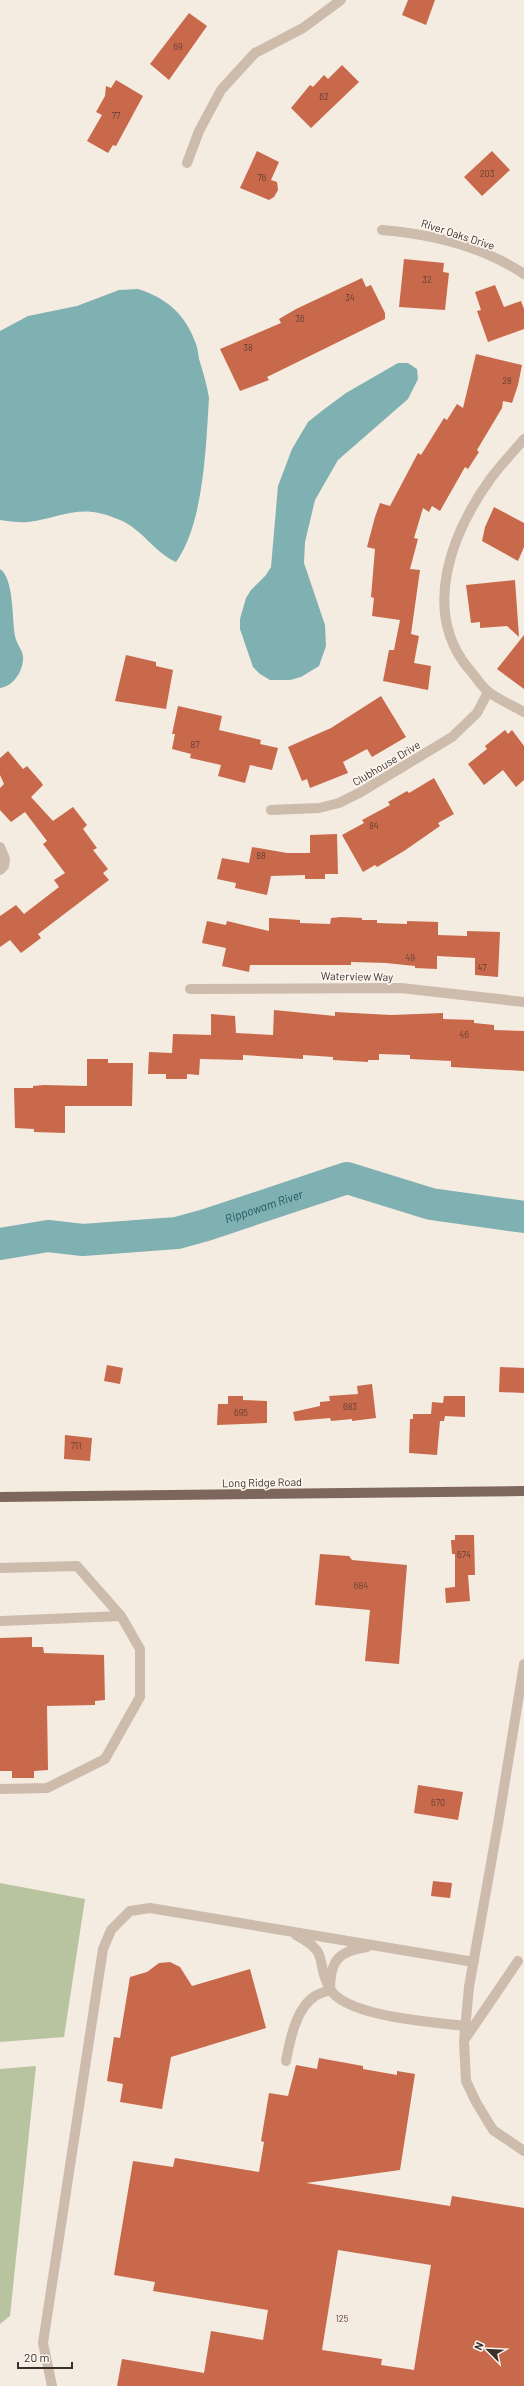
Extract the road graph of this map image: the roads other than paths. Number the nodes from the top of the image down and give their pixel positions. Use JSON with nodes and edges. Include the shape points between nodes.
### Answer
{"nodes":[{"id":1,"x":341,"y":0,"type":"edge"},
{"id":2,"x":187,"y":163,"type":"dead end"},
{"id":3,"x":382,"y":230,"type":"dead end"},
{"id":4,"x":524,"y":274,"type":"edge"},
{"id":5,"x":524,"y":439,"type":"edge"},
{"id":6,"x":488,"y":692,"type":"junction"},
{"id":7,"x":524,"y":712,"type":"edge"},
{"id":8,"x":271,"y":810,"type":"dead end"},
{"id":9,"x":0,"y":847,"type":"edge"},
{"id":10,"x":0,"y":870,"type":"edge"},
{"id":11,"x":190,"y":989,"type":"dead end"},
{"id":12,"x":524,"y":1002,"type":"edge"},
{"id":13,"x":524,"y":1491,"type":"edge"},
{"id":14,"x":0,"y":1497,"type":"edge"},
{"id":15,"x":0,"y":1568,"type":"edge"},
{"id":16,"x":121,"y":1616,"type":"junction"},
{"id":17,"x":1,"y":1621,"type":"dead end"},
{"id":18,"x":524,"y":1664,"type":"edge"},
{"id":19,"x":0,"y":1789,"type":"edge"},
{"id":20,"x":289,"y":1931,"type":"junction"},
{"id":21,"x":376,"y":1945,"type":"junction"},
{"id":22,"x":518,"y":1961,"type":"dead end"},
{"id":23,"x":474,"y":1962,"type":"junction"},
{"id":24,"x":330,"y":1990,"type":"junction"},
{"id":25,"x":465,"y":2026,"type":"junction"},
{"id":26,"x":464,"y":2041,"type":"junction"},
{"id":27,"x":286,"y":2061,"type":"dead end"},
{"id":28,"x":524,"y":2151,"type":"edge"},
{"id":29,"x":52,"y":2386,"type":"edge"}],
"edges":[{"from":1,"to":2,"type":"street","via":[[303,28],[255,53],[221,90],[199,131]]},
{"from":3,"to":4,"type":"street","name":"River Oaks Drive","via":[[437,237],[509,264]]},
{"from":5,"to":6,"type":"street","via":[[491,478],[478,498],[450,559],[443,588],[444,612],[453,646]]},
{"from":6,"to":7,"type":"street"},
{"from":6,"to":8,"type":"street","name":"Clubhouse Drive","via":[[477,713],[452,737],[362,792],[319,808]]},
{"from":9,"to":10,"type":"street","via":[[5,859]]},
{"from":11,"to":12,"type":"street","name":"Waterview Way","via":[[401,988]]},
{"from":13,"to":14,"type":"main road","name":"Long Ridge Road"},
{"from":15,"to":16,"type":"street","via":[[77,1566]]},
{"from":16,"to":17,"type":"street"},
{"from":16,"to":19,"type":"street","via":[[140,1649],[140,1697],[105,1759],[47,1788]]},
{"from":18,"to":23,"type":"street"},
{"from":20,"to":21,"type":"street"},
{"from":20,"to":24,"type":"street","via":[[312,1944],[320,1954]]},
{"from":20,"to":29,"type":"street","via":[[150,1908],[130,1911],[111,1930],[103,1949],[42,2342]]},
{"from":21,"to":23,"type":"street"},
{"from":21,"to":24,"type":"street","via":[[351,1949],[336,1960],[330,1975]]},
{"from":22,"to":26,"type":"street"},
{"from":23,"to":25,"type":"street","via":[[468,1987]]},
{"from":24,"to":25,"type":"street","via":[[344,2002],[371,2013]]},
{"from":24,"to":27,"type":"street","via":[[314,1996],[304,2008],[292,2032]]},
{"from":25,"to":26,"type":"street"},
{"from":26,"to":28,"type":"street","via":[[466,2081],[476,2102],[493,2130]]}]}
